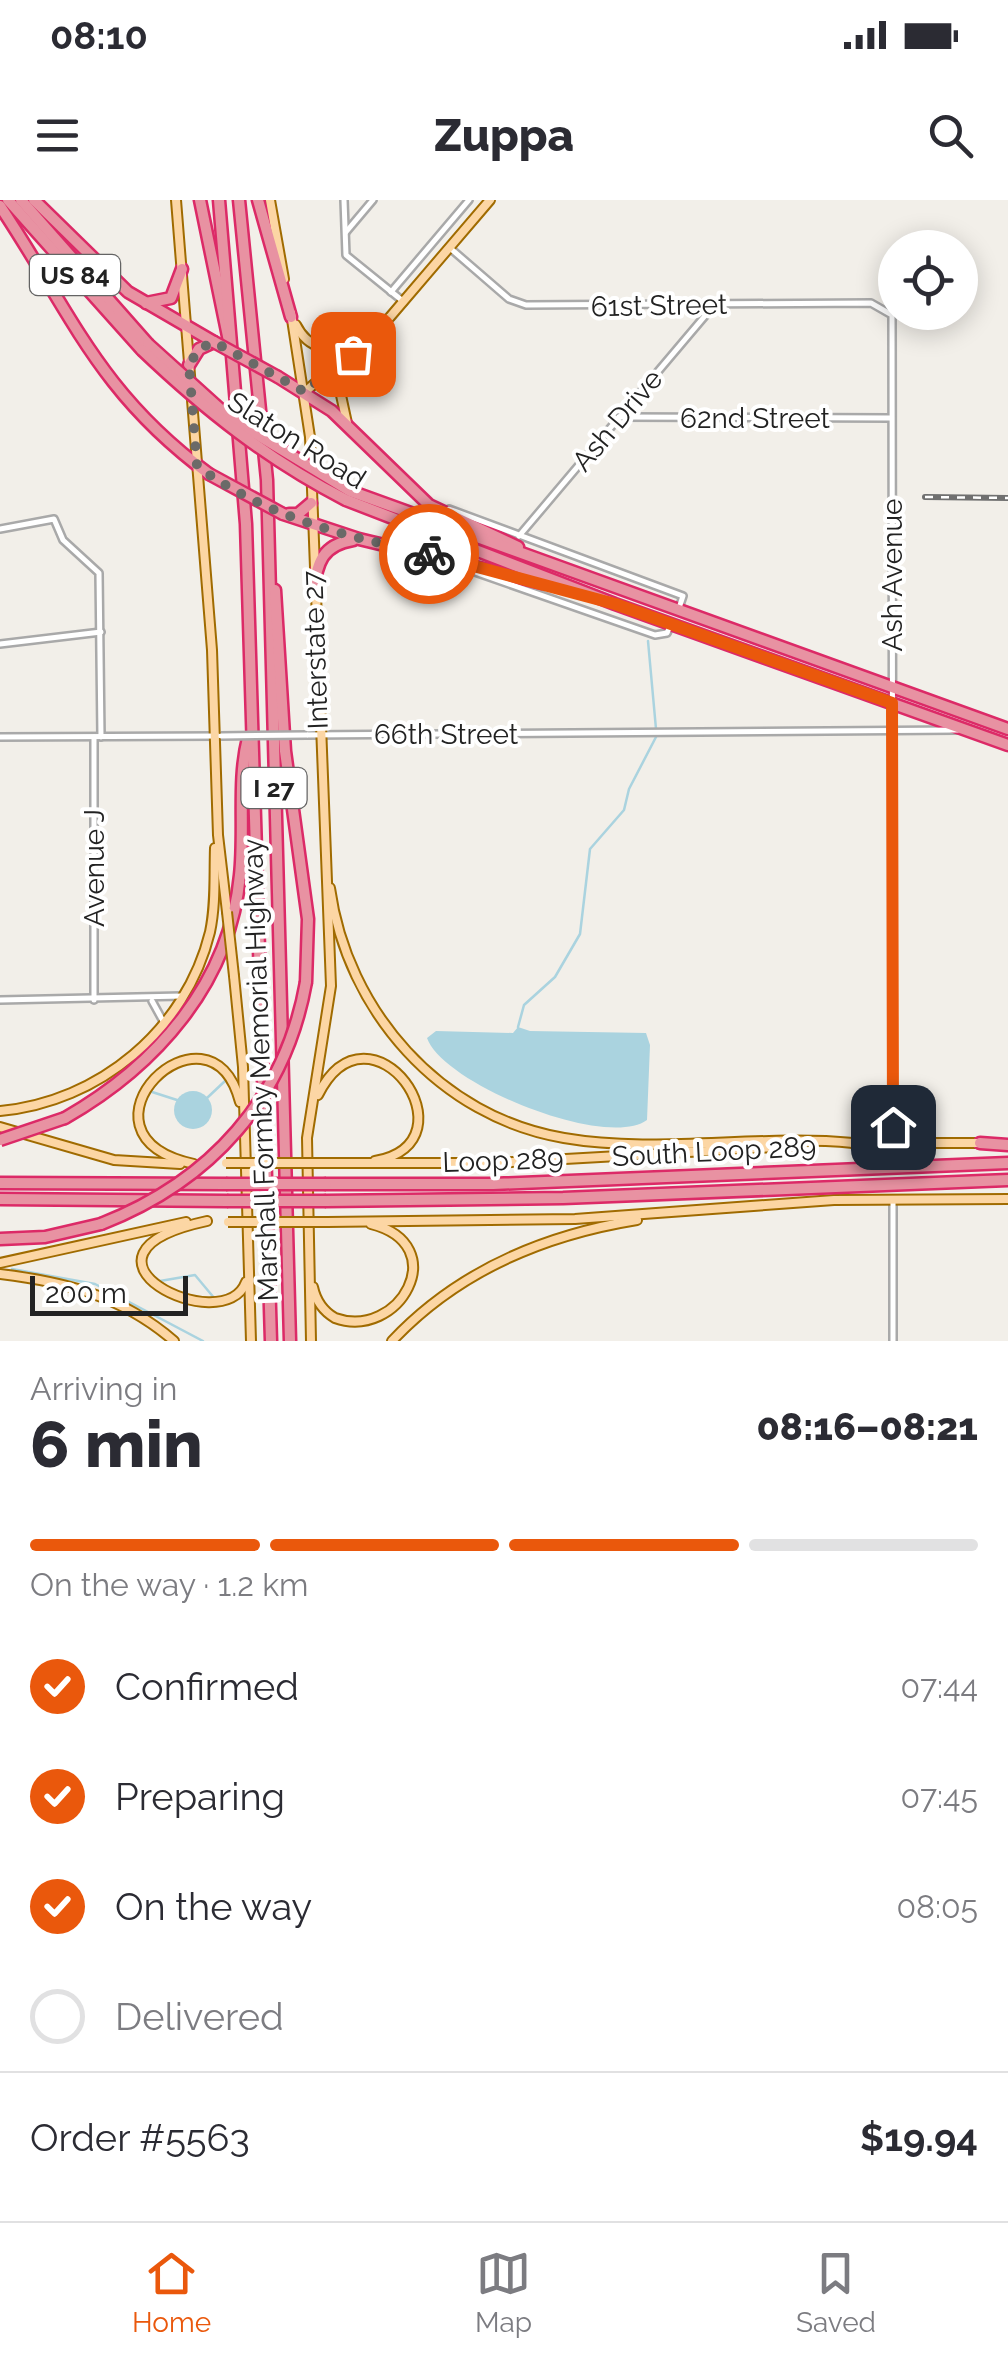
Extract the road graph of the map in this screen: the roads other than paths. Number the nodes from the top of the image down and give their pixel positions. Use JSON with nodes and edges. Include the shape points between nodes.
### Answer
{"nodes":[{"id":1,"x":8,"y":200,"type":"edge"},
{"id":2,"x":21,"y":200,"type":"edge"},
{"id":3,"x":34,"y":200,"type":"edge"},
{"id":4,"x":176,"y":200,"type":"edge"},
{"id":5,"x":200,"y":200,"type":"edge"},
{"id":6,"x":218,"y":200,"type":"edge"},
{"id":7,"x":240,"y":200,"type":"edge"},
{"id":8,"x":258,"y":200,"type":"edge"},
{"id":9,"x":270,"y":200,"type":"edge"},
{"id":10,"x":344,"y":200,"type":"edge"},
{"id":11,"x":373,"y":200,"type":"edge"},
{"id":12,"x":469,"y":200,"type":"edge"},
{"id":13,"x":490,"y":200,"type":"edge"},
{"id":14,"x":0,"y":206,"type":"edge"},
{"id":15,"x":344,"y":234,"type":"junction"},
{"id":16,"x":450,"y":248,"type":"junction"},
{"id":17,"x":182,"y":268,"type":"junction"},
{"id":18,"x":391,"y":292,"type":"junction"},
{"id":19,"x":142,"y":302,"type":"junction"},
{"id":20,"x":404,"y":302,"type":"junction"},
{"id":21,"x":715,"y":304,"type":"junction"},
{"id":22,"x":878,"y":305,"type":"edge"},
{"id":23,"x":291,"y":316,"type":"junction"},
{"id":24,"x":186,"y":326,"type":"junction"},
{"id":25,"x":894,"y":330,"type":"edge"},
{"id":26,"x":214,"y":342,"type":"junction"},
{"id":27,"x":360,"y":344,"type":"junction"},
{"id":28,"x":145,"y":347,"type":"junction"},
{"id":29,"x":234,"y":358,"type":"junction"},
{"id":30,"x":189,"y":365,"type":"junction"},
{"id":31,"x":305,"y":392,"type":"junction"},
{"id":32,"x":618,"y":417,"type":"junction"},
{"id":33,"x":890,"y":418,"type":"junction"},
{"id":34,"x":350,"y":428,"type":"junction"},
{"id":35,"x":197,"y":466,"type":"junction"},
{"id":36,"x":267,"y":480,"type":"junction"},
{"id":37,"x":416,"y":494,"type":"junction"},
{"id":38,"x":348,"y":496,"type":"junction"},
{"id":39,"x":311,"y":503,"type":"junction"},
{"id":40,"x":283,"y":514,"type":"junction"},
{"id":41,"x":311,"y":525,"type":"junction"},
{"id":42,"x":0,"y":528,"type":"edge"},
{"id":43,"x":519,"y":536,"type":"junction"},
{"id":44,"x":359,"y":539,"type":"junction"},
{"id":45,"x":398,"y":548,"type":"junction"},
{"id":46,"x":560,"y":567,"type":"junction"},
{"id":47,"x":314,"y":591,"type":"junction"},
{"id":48,"x":615,"y":604,"type":"junction"},
{"id":49,"x":678,"y":608,"type":"junction"},
{"id":50,"x":671,"y":624,"type":"junction"},
{"id":51,"x":100,"y":632,"type":"junction"},
{"id":52,"x":0,"y":644,"type":"edge"},
{"id":53,"x":892,"y":687,"type":"junction"},
{"id":54,"x":892,"y":703,"type":"junction"},
{"id":55,"x":252,"y":722,"type":"junction"},
{"id":56,"x":1008,"y":728,"type":"edge"},
{"id":57,"x":966,"y":730,"type":"junction"},
{"id":58,"x":892,"y":734,"type":"junction"},
{"id":59,"x":313,"y":735,"type":"junction"},
{"id":60,"x":218,"y":736,"type":"junction"},
{"id":61,"x":0,"y":737,"type":"edge"},
{"id":62,"x":98,"y":737,"type":"junction"},
{"id":63,"x":1008,"y":745,"type":"edge"},
{"id":64,"x":320,"y":791,"type":"junction"},
{"id":65,"x":217,"y":823,"type":"junction"},
{"id":66,"x":182,"y":996,"type":"junction"},
{"id":67,"x":0,"y":1000,"type":"edge"},
{"id":68,"x":94,"y":1000,"type":"junction"},
{"id":69,"x":151,"y":1000,"type":"junction"},
{"id":70,"x":164,"y":1024,"type":"junction"},
{"id":71,"x":0,"y":1111,"type":"edge"},
{"id":72,"x":0,"y":1127,"type":"edge"},
{"id":73,"x":245,"y":1134,"type":"junction"},
{"id":74,"x":307,"y":1138,"type":"junction"},
{"id":75,"x":0,"y":1140,"type":"edge"},
{"id":76,"x":893,"y":1143,"type":"junction"},
{"id":77,"x":980,"y":1143,"type":"joint"},
{"id":78,"x":853,"y":1144,"type":"junction"},
{"id":79,"x":1008,"y":1144,"type":"edge"},
{"id":80,"x":1008,"y":1163,"type":"edge"},
{"id":81,"x":194,"y":1164,"type":"junction"},
{"id":82,"x":359,"y":1164,"type":"junction"},
{"id":83,"x":1008,"y":1180,"type":"edge"},
{"id":84,"x":0,"y":1182,"type":"edge"},
{"id":85,"x":1008,"y":1198,"type":"edge"},
{"id":86,"x":0,"y":1199,"type":"edge"},
{"id":87,"x":893,"y":1199,"type":"junction"},
{"id":88,"x":706,"y":1208,"type":"junction"},
{"id":89,"x":207,"y":1221,"type":"junction"},
{"id":90,"x":351,"y":1222,"type":"junction"},
{"id":91,"x":0,"y":1240,"type":"edge"},
{"id":92,"x":308,"y":1254,"type":"junction"},
{"id":93,"x":0,"y":1263,"type":"edge"},
{"id":94,"x":248,"y":1268,"type":"junction"},
{"id":95,"x":0,"y":1274,"type":"edge"},
{"id":96,"x":146,"y":1288,"type":"dead end"},
{"id":97,"x":232,"y":1310,"type":"dead end"},
{"id":98,"x":174,"y":1341,"type":"edge"},
{"id":99,"x":251,"y":1341,"type":"edge"},
{"id":100,"x":272,"y":1341,"type":"edge"},
{"id":101,"x":290,"y":1341,"type":"edge"},
{"id":102,"x":310,"y":1341,"type":"edge"},
{"id":103,"x":392,"y":1341,"type":"edge"},
{"id":104,"x":893,"y":1341,"type":"edge"}],
"edges":[{"from":1,"to":28,"type":"highway","number":"US 84"},
{"from":2,"to":28,"type":"highway","number":"US 84"},
{"from":3,"to":19,"type":"highway"},
{"from":4,"to":17,"type":"main road"},
{"from":5,"to":29,"type":"highway"},
{"from":6,"to":29,"type":"highway","name":"Marshall Formby Memorial Highway","number":"I 27"},
{"from":7,"to":36,"type":"highway","name":"Marshall Formby Memorial Highway","number":"I 27"},
{"from":8,"to":23,"type":"highway"},
{"from":9,"to":23,"type":"main road","name":"Interstate 27"},
{"from":10,"to":15,"type":"street"},
{"from":11,"to":15,"type":"street"},
{"from":12,"to":18,"type":"street"},
{"from":13,"to":16,"type":"main road"},
{"from":14,"to":35,"type":"highway","via":[[105,376]]},
{"from":15,"to":18,"type":"street","via":[[346,255]]},
{"from":16,"to":20,"type":"main road"},
{"from":16,"to":21,"type":"street","name":"61st Street","via":[[526,306]]},
{"from":17,"to":19,"type":"highway","via":[[171,298]]},
{"from":17,"to":24,"type":"main road"},
{"from":18,"to":20,"type":"street"},
{"from":19,"to":24,"type":"highway"},
{"from":20,"to":27,"type":"main road"},
{"from":21,"to":22,"type":"street","name":"61st Street"},
{"from":21,"to":32,"type":"street","name":"Ash Drive"},
{"from":23,"to":27,"type":"main road","via":[[300,334],[320,348]]},
{"from":23,"to":31,"type":"main road","name":"Interstate 27"},
{"from":24,"to":26,"type":"highway"},
{"from":24,"to":30,"type":"main road"},
{"from":25,"to":33,"type":"street","name":"Ash Avenue"},
{"from":26,"to":30,"type":"highway","via":[[199,349]]},
{"from":26,"to":31,"type":"highway","bridge":true},
{"from":27,"to":31,"type":"main road"},
{"from":27,"to":34,"type":"main road","via":[[339,386]]},
{"from":28,"to":38,"type":"highway","name":"Slaton Road","number":"US 84","bridge":true,"via":[[240,436]]},
{"from":29,"to":55,"type":"highway","name":"Marshall Formby Memorial Highway","number":"I 27"},
{"from":30,"to":35,"type":"main road"},
{"from":31,"to":34,"type":"highway"},
{"from":31,"to":39,"type":"main road","name":"Interstate 27"},
{"from":32,"to":33,"type":"street","name":"62nd Street"},
{"from":32,"to":43,"type":"street","name":"Ash Drive"},
{"from":33,"to":53,"type":"street","name":"Ash Avenue"},
{"from":34,"to":37,"type":"highway"},
{"from":35,"to":40,"type":"highway","bridge":true},
{"from":35,"to":60,"type":"main road"},
{"from":36,"to":91,"type":"highway","bridge":true,"via":[[285,751],[308,919],[306,982],[286,1054],[251,1117],[174,1188],[101,1224]]},
{"from":36,"to":101,"type":"highway","name":"Marshall Formby Memorial Highway","number":"I 27"},
{"from":37,"to":43,"type":"street","name":"Slaton Road"},
{"from":37,"to":46,"type":"highway"},
{"from":38,"to":46,"type":"highway","name":"Slaton Road","number":"US 84"},
{"from":38,"to":48,"type":"highway","name":"Slaton Road","number":"US 84"},
{"from":39,"to":40,"type":"highway","via":[[298,514]]},
{"from":39,"to":41,"type":"main road","name":"Interstate 27"},
{"from":40,"to":41,"type":"highway"},
{"from":41,"to":44,"type":"highway"},
{"from":41,"to":47,"type":"main road","name":"Interstate 27"},
{"from":42,"to":51,"type":"street","name":"Avenue J","via":[[54,518],[63,540],[99,572]]},
{"from":43,"to":49,"type":"street","name":"Slaton Road","via":[[682,596]]},
{"from":44,"to":45,"type":"highway"},
{"from":44,"to":47,"type":"highway","via":[[322,555]]},
{"from":45,"to":48,"type":"highway"},
{"from":45,"to":50,"type":"street","name":"Slaton Road","via":[[655,635],[667,633]]},
{"from":46,"to":49,"type":"highway","name":"Slaton Road","number":"US 84"},
{"from":47,"to":59,"type":"main road","name":"Interstate 27"},
{"from":48,"to":50,"type":"highway","name":"Slaton Road","number":"US 84"},
{"from":49,"to":50,"type":"highway"},
{"from":49,"to":53,"type":"highway","name":"Slaton Road","number":"US 84"},
{"from":50,"to":54,"type":"highway","name":"Slaton Road","number":"US 84"},
{"from":51,"to":52,"type":"street"},
{"from":51,"to":62,"type":"street","name":"Avenue J"},
{"from":53,"to":54,"type":"street","name":"Ash Avenue"},
{"from":53,"to":56,"type":"highway","name":"Slaton Road","number":"US 84"},
{"from":54,"to":57,"type":"highway","name":"Slaton Road","number":"US 84"},
{"from":54,"to":58,"type":"street","name":"Ash Avenue"},
{"from":55,"to":75,"type":"highway","bridge":true,"via":[[239,888],[224,948],[196,1000],[166,1041],[113,1088],[65,1118]]},
{"from":55,"to":100,"type":"highway","name":"Marshall Formby Memorial Highway","number":"I 27"},
{"from":57,"to":58,"type":"street","name":"66th Street"},
{"from":57,"to":63,"type":"highway","name":"Slaton Road","number":"US 84"},
{"from":58,"to":59,"type":"street","name":"66th Street"},
{"from":58,"to":76,"type":"street","name":"Ash Avenue"},
{"from":59,"to":60,"type":"street","name":"66th Street","bridge":true},
{"from":59,"to":64,"type":"main road","name":"Interstate 27"},
{"from":60,"to":62,"type":"street","name":"66th Street"},
{"from":60,"to":65,"type":"main road"},
{"from":61,"to":62,"type":"street","name":"66th Street"},
{"from":62,"to":68,"type":"street","name":"Avenue J"},
{"from":64,"to":74,"type":"main road","name":"Interstate 27","via":[[330,1002]]},
{"from":64,"to":78,"type":"main road","via":[[332,908],[352,970],[389,1032],[453,1092],[506,1121],[566,1138]]},
{"from":65,"to":66,"type":"main road","via":[[211,927]]},
{"from":65,"to":73,"type":"main road","bridge":true},
{"from":66,"to":69,"type":"street"},
{"from":66,"to":70,"type":"main road"},
{"from":67,"to":68,"type":"street"},
{"from":68,"to":69,"type":"street"},
{"from":69,"to":70,"type":"street"},
{"from":70,"to":71,"type":"main road","via":[[124,1064],[86,1087],[44,1104]]},
{"from":72,"to":81,"type":"main road","name":"South Loop 289","via":[[114,1160]]},
{"from":73,"to":81,"type":"main road","via":[[237,1090],[226,1074],[194,1060],[167,1066],[144,1090],[142,1126],[164,1154]]},
{"from":73,"to":94,"type":"main road"},
{"from":74,"to":82,"type":"main road","via":[[330,1076],[353,1062],[384,1063],[414,1090],[416,1126],[395,1154]]},
{"from":74,"to":92,"type":"main road","name":"Interstate 27"},
{"from":76,"to":77,"type":"main road","name":"South Loop 289"},
{"from":76,"to":78,"type":"main road","name":"South Loop 289"},
{"from":77,"to":79,"type":"highway"},
{"from":78,"to":82,"type":"main road","name":"South Loop 289"},
{"from":80,"to":84,"type":"highway","name":"Loop 289","bridge":true,"via":[[494,1184]]},
{"from":81,"to":82,"type":"main road","name":"South Loop 289","bridge":true},
{"from":83,"to":86,"type":"highway","name":"Loop 289","bridge":true,"via":[[596,1197]]},
{"from":85,"to":87,"type":"main road","name":"South Loop 289"},
{"from":87,"to":88,"type":"main road","name":"South Loop 289"},
{"from":87,"to":104,"type":"street"},
{"from":88,"to":90,"type":"main road","name":"South Loop 289","via":[[576,1219]]},
{"from":88,"to":103,"type":"main road","via":[[530,1247],[458,1285]]},
{"from":89,"to":90,"type":"main road","name":"South Loop 289","bridge":true},
{"from":89,"to":93,"type":"main road","name":"South Loop 289","via":[[171,1223]]},
{"from":89,"to":96,"type":"main road","via":[[170,1230],[155,1242]]},
{"from":90,"to":92,"type":"main road","via":[[392,1233],[411,1259],[410,1294],[392,1317],[361,1326],[330,1315],[314,1293]]},
{"from":92,"to":102,"type":"main road","name":"Interstate 27"},
{"from":94,"to":97,"type":"main road"},
{"from":94,"to":99,"type":"main road"},
{"from":95,"to":98,"type":"main road","via":[[95,1292]]}]}
